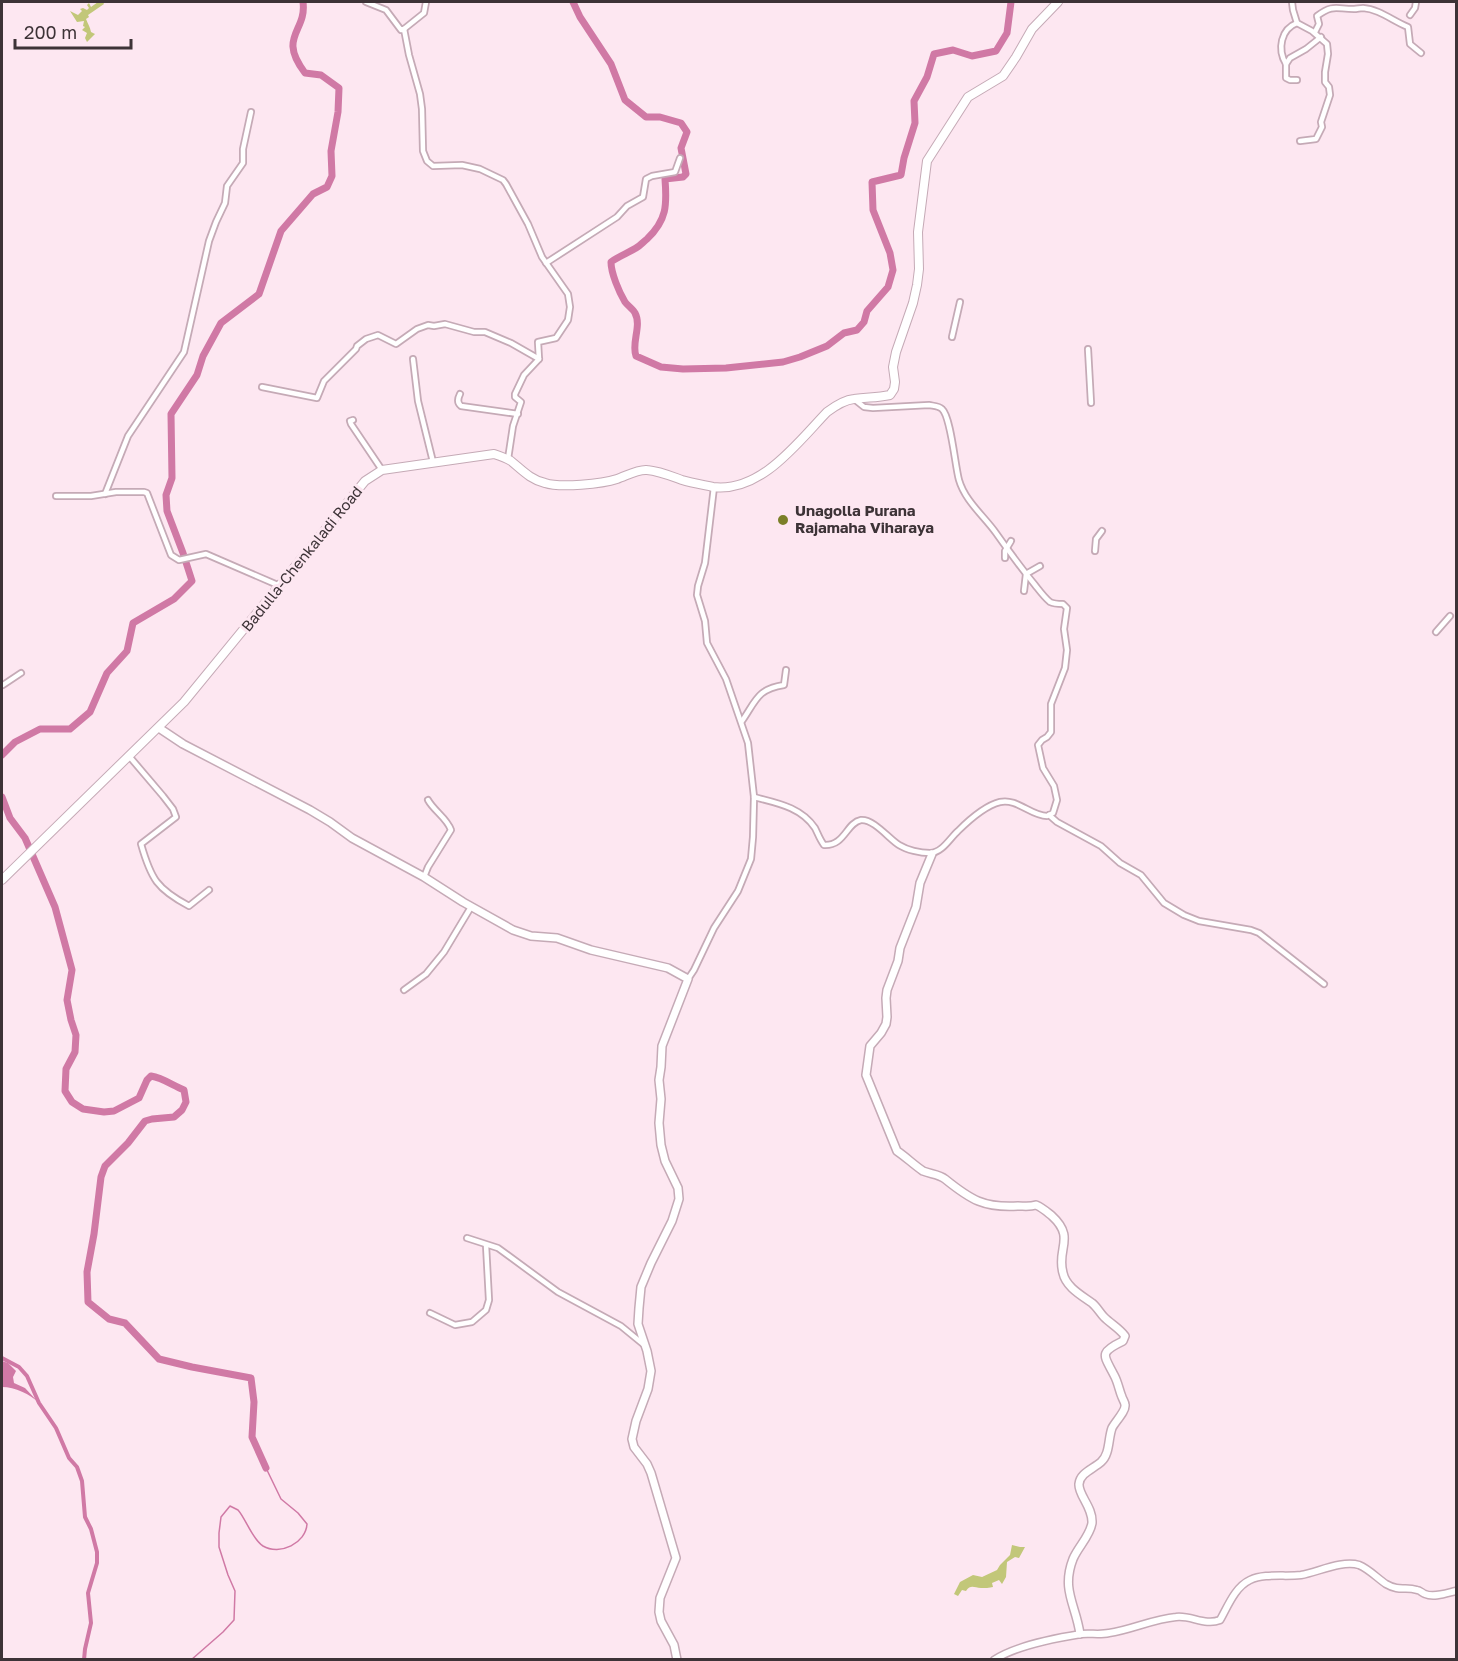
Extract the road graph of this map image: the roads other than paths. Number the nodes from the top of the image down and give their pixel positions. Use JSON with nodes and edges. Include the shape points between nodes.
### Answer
{"nodes":[{"id":1,"x":366,"y":2,"type":"edge"},
{"id":2,"x":426,"y":2,"type":"edge"},
{"id":3,"x":1058,"y":2,"type":"edge"},
{"id":4,"x":1292,"y":2,"type":"edge"},
{"id":5,"x":1416,"y":2,"type":"edge"},
{"id":6,"x":1410,"y":15,"type":"dead end"},
{"id":7,"x":1297,"y":23,"type":"junction"},
{"id":8,"x":405,"y":29,"type":"junction"},
{"id":9,"x":1315,"y":32,"type":"junction"},
{"id":10,"x":1321,"y":37,"type":"junction"},
{"id":11,"x":1421,"y":53,"type":"dead end"},
{"id":12,"x":1286,"y":64,"type":"junction"},
{"id":13,"x":1297,"y":80,"type":"dead end"},
{"id":14,"x":251,"y":112,"type":"dead end"},
{"id":15,"x":1300,"y":141,"type":"dead end"},
{"id":16,"x":680,"y":158,"type":"dead end"},
{"id":17,"x":546,"y":263,"type":"junction"},
{"id":18,"x":960,"y":302,"type":"dead end"},
{"id":19,"x":951,"y":338,"type":"dead end"},
{"id":20,"x":1088,"y":349,"type":"dead end"},
{"id":21,"x":413,"y":359,"type":"dead end"},
{"id":22,"x":539,"y":359,"type":"junction"},
{"id":23,"x":262,"y":387,"type":"dead end"},
{"id":24,"x":460,"y":394,"type":"dead end"},
{"id":25,"x":854,"y":399,"type":"junction"},
{"id":26,"x":1091,"y":404,"type":"dead end"},
{"id":27,"x":518,"y":414,"type":"junction"},
{"id":28,"x":353,"y":420,"type":"dead end"},
{"id":29,"x":508,"y":460,"type":"junction"},
{"id":30,"x":433,"y":463,"type":"junction"},
{"id":31,"x":382,"y":470,"type":"junction"},
{"id":32,"x":715,"y":487,"type":"junction"},
{"id":33,"x":105,"y":494,"type":"junction"},
{"id":34,"x":56,"y":496,"type":"dead end"},
{"id":35,"x":1102,"y":531,"type":"dead end"},
{"id":36,"x":1011,"y":542,"type":"dead end"},
{"id":37,"x":1007,"y":548,"type":"junction"},
{"id":38,"x":1095,"y":551,"type":"dead end"},
{"id":39,"x":1005,"y":558,"type":"dead end"},
{"id":40,"x":1040,"y":566,"type":"dead end"},
{"id":41,"x":1026,"y":574,"type":"junction"},
{"id":42,"x":280,"y":586,"type":"junction"},
{"id":43,"x":1024,"y":591,"type":"dead end"},
{"id":44,"x":1450,"y":616,"type":"dead end"},
{"id":45,"x":1436,"y":632,"type":"dead end"},
{"id":46,"x":786,"y":670,"type":"dead end"},
{"id":47,"x":21,"y":673,"type":"dead end"},
{"id":48,"x":2,"y":685,"type":"edge"},
{"id":49,"x":742,"y":721,"type":"junction"},
{"id":50,"x":159,"y":728,"type":"junction"},
{"id":51,"x":129,"y":756,"type":"junction"},
{"id":52,"x":754,"y":797,"type":"junction"},
{"id":53,"x":428,"y":800,"type":"dead end"},
{"id":54,"x":1049,"y":815,"type":"junction"},
{"id":55,"x":932,"y":854,"type":"junction"},
{"id":56,"x":424,"y":877,"type":"junction"},
{"id":57,"x":2,"y":880,"type":"edge"},
{"id":58,"x":209,"y":890,"type":"dead end"},
{"id":59,"x":471,"y":907,"type":"junction"},
{"id":60,"x":688,"y":979,"type":"junction"},
{"id":61,"x":1324,"y":984,"type":"dead end"},
{"id":62,"x":404,"y":990,"type":"dead end"},
{"id":63,"x":467,"y":1238,"type":"dead end"},
{"id":64,"x":486,"y":1245,"type":"junction"},
{"id":65,"x":430,"y":1313,"type":"dead end"},
{"id":66,"x":645,"y":1346,"type":"junction"},
{"id":67,"x":1456,"y":1591,"type":"edge"},
{"id":68,"x":1080,"y":1634,"type":"junction"},
{"id":69,"x":677,"y":1659,"type":"edge"},
{"id":70,"x":994,"y":1659,"type":"edge"}],
"edges":[{"from":1,"to":8,"type":"street","via":[[386,10],[397,26]]},
{"from":2,"to":8,"type":"street","via":[[424,13]]},
{"from":3,"to":25,"type":"highway","via":[[1032,29],[1003,76],[968,97],[927,161],[918,232],[917,285],[896,352],[894,389],[883,397]]},
{"from":4,"to":7,"type":"street"},
{"from":5,"to":6,"type":"street"},
{"from":7,"to":9,"type":"street"},
{"from":7,"to":12,"type":"street","via":[[1282,38]]},
{"from":8,"to":17,"type":"street","via":[[420,94],[423,151],[428,161],[433,166],[480,169],[503,180]]},
{"from":9,"to":10,"type":"street"},
{"from":9,"to":11,"type":"street","via":[[1317,16],[1325,10],[1364,8],[1408,27],[1410,44]]},
{"from":10,"to":12,"type":"street"},
{"from":10,"to":15,"type":"street","via":[[1327,44],[1325,82],[1329,95],[1316,139]]},
{"from":12,"to":13,"type":"street","via":[[1286,78]]},
{"from":14,"to":33,"type":"street","via":[[243,163],[227,186],[225,203],[209,241],[184,352],[128,436]]},
{"from":16,"to":17,"type":"street","via":[[675,172],[646,179],[643,197]]},
{"from":17,"to":22,"type":"street","via":[[568,294],[570,307],[568,320],[556,338],[538,342]]},
{"from":18,"to":19,"type":"street"},
{"from":20,"to":26,"type":"street"},
{"from":21,"to":30,"type":"street","via":[[418,401]]},
{"from":22,"to":23,"type":"street","via":[[485,332],[445,324],[428,325],[396,345],[378,335],[366,339],[324,381],[317,398]]},
{"from":22,"to":27,"type":"street","via":[[524,375],[515,394],[521,402]]},
{"from":24,"to":27,"type":"street","via":[[461,406]]},
{"from":25,"to":32,"type":"highway","via":[[827,412],[775,466],[735,485]]},
{"from":25,"to":37,"type":"street","via":[[864,407],[929,405],[943,409],[959,481]]},
{"from":27,"to":29,"type":"street"},
{"from":28,"to":31,"type":"street","via":[[350,423]]},
{"from":29,"to":30,"type":"highway","via":[[494,454]]},
{"from":29,"to":32,"type":"highway","via":[[533,480],[548,484],[615,480],[645,470]]},
{"from":30,"to":31,"type":"highway"},
{"from":31,"to":42,"type":"highway","name":"Badulla-Chenkaladi Road","via":[[365,481]]},
{"from":32,"to":49,"type":"street","via":[[697,594],[708,643]]},
{"from":33,"to":34,"type":"street"},
{"from":33,"to":42,"type":"street","via":[[147,493],[171,555],[179,560],[206,554]]},
{"from":35,"to":38,"type":"street","via":[[1096,539]]},
{"from":36,"to":37,"type":"street"},
{"from":37,"to":39,"type":"street"},
{"from":37,"to":41,"type":"street"},
{"from":40,"to":41,"type":"street"},
{"from":41,"to":43,"type":"street"},
{"from":41,"to":54,"type":"street","via":[[1051,602],[1067,608],[1065,668],[1051,704],[1051,732],[1038,745],[1057,800]]},
{"from":42,"to":50,"type":"highway","name":"Badulla-Chenkaladi Road"},
{"from":44,"to":45,"type":"street"},
{"from":46,"to":49,"type":"street","via":[[784,685],[762,692]]},
{"from":47,"to":48,"type":"street"},
{"from":49,"to":52,"type":"street"},
{"from":50,"to":51,"type":"highway","name":"Badulla-Chenkaladi Road"},
{"from":50,"to":56,"type":"main road"},
{"from":51,"to":57,"type":"highway","name":"Badulla-Chenkaladi Road"},
{"from":51,"to":58,"type":"street","via":[[176,817],[141,844],[154,879],[162,890],[189,906]]},
{"from":52,"to":55,"type":"street","via":[[800,812],[824,845],[831,846],[863,820],[878,827],[899,846]]},
{"from":52,"to":60,"type":"street","via":[[752,859]]},
{"from":53,"to":56,"type":"street","via":[[451,830]]},
{"from":54,"to":55,"type":"street","via":[[1035,814],[1012,802],[999,802],[981,812]]},
{"from":54,"to":61,"type":"street","via":[[1141,875],[1171,908],[1199,921],[1259,933]]},
{"from":55,"to":68,"type":"main road","via":[[887,990],[886,1024],[870,1046],[866,1075],[897,1151],[978,1202],[1005,1207],[1036,1205],[1057,1221],[1065,1236],[1062,1273],[1075,1291],[1125,1336],[1109,1348],[1105,1361],[1115,1376],[1124,1412],[1113,1426],[1103,1461],[1084,1474],[1079,1483],[1092,1521],[1067,1578]]},
{"from":56,"to":59,"type":"main road"},
{"from":59,"to":60,"type":"main road","via":[[531,936],[557,938],[668,968]]},
{"from":59,"to":62,"type":"street","via":[[444,952],[426,974]]},
{"from":60,"to":66,"type":"main road","via":[[662,1046],[661,1145],[679,1199],[641,1287],[638,1324]]},
{"from":63,"to":64,"type":"street"},
{"from":64,"to":65,"type":"street","via":[[486,1310],[472,1322],[455,1325]]},
{"from":64,"to":66,"type":"street","via":[[498,1248],[558,1292],[621,1326]]},
{"from":66,"to":69,"type":"main road","via":[[651,1371],[632,1440],[651,1473],[676,1558],[660,1598],[660,1612]]},
{"from":67,"to":68,"type":"street","via":[[1425,1595],[1416,1589],[1399,1590],[1362,1566],[1336,1565],[1300,1575],[1249,1580],[1240,1587],[1220,1620],[1213,1623],[1178,1616],[1108,1634]]},
{"from":68,"to":70,"type":"street"}]}
